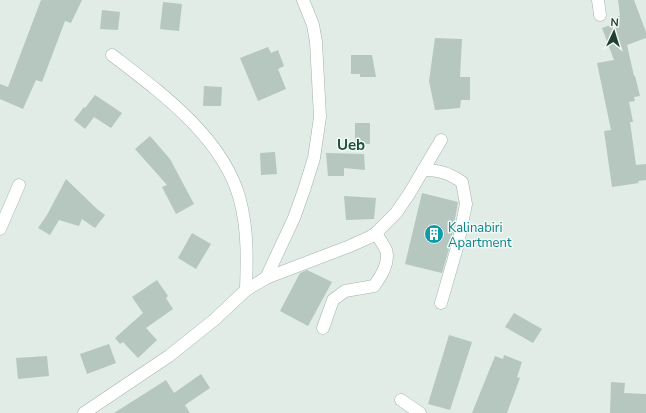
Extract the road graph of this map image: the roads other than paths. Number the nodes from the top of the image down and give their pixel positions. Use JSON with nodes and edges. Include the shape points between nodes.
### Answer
{"nodes":[{"id":1,"x":304,"y":0,"type":"edge"},
{"id":2,"x":598,"y":0,"type":"edge"},
{"id":3,"x":600,"y":15,"type":"dead end"},
{"id":4,"x":112,"y":55,"type":"dead end"},
{"id":5,"x":441,"y":140,"type":"dead end"},
{"id":6,"x":423,"y":170,"type":"junction"},
{"id":7,"x":19,"y":185,"type":"dead end"},
{"id":8,"x":0,"y":229,"type":"edge"},
{"id":9,"x":376,"y":233,"type":"junction"},
{"id":10,"x":266,"y":278,"type":"junction"},
{"id":11,"x":246,"y":290,"type":"junction"},
{"id":12,"x":441,"y":303,"type":"dead end"},
{"id":13,"x":323,"y":328,"type":"dead end"},
{"id":14,"x":401,"y":400,"type":"dead end"},
{"id":15,"x":84,"y":413,"type":"edge"},
{"id":16,"x":420,"y":413,"type":"edge"}],
"edges":[{"from":1,"to":10,"type":"street","via":[[316,42],[320,117],[314,158],[304,190]]},
{"from":2,"to":3,"type":"street"},
{"from":4,"to":11,"type":"street","via":[[172,104],[197,128],[222,159],[240,200],[247,251]]},
{"from":5,"to":6,"type":"street"},
{"from":6,"to":9,"type":"street","via":[[396,213]]},
{"from":6,"to":12,"type":"street","via":[[449,174],[462,182],[466,204],[458,244]]},
{"from":7,"to":8,"type":"street"},
{"from":9,"to":10,"type":"street","via":[[350,246]]},
{"from":9,"to":13,"type":"street","via":[[386,251],[383,274],[374,286],[345,291],[333,300]]},
{"from":10,"to":11,"type":"street"},
{"from":11,"to":15,"type":"street","via":[[169,356]]},
{"from":14,"to":16,"type":"street"}]}
